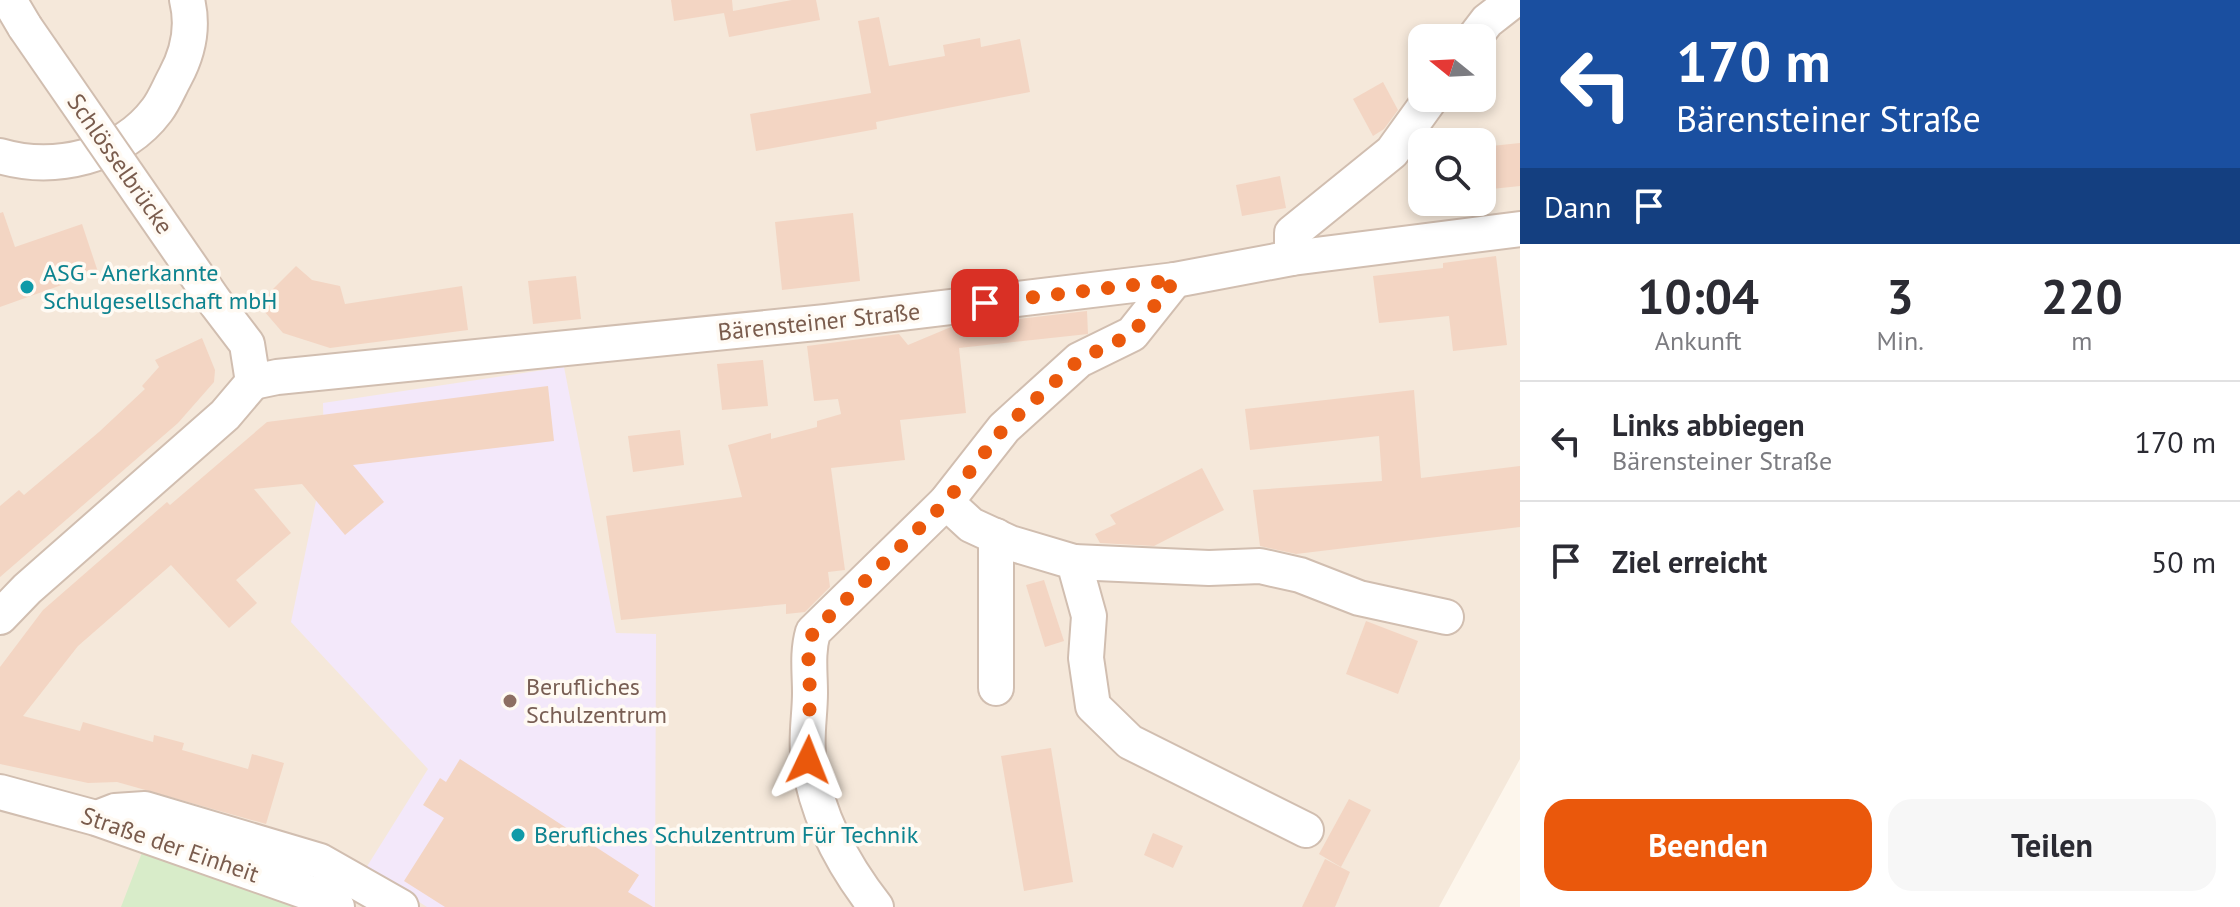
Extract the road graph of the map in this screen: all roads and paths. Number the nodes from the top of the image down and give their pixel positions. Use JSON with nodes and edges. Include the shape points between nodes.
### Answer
{"nodes":[{"id":1,"x":187,"y":0,"type":"edge"},
{"id":2,"x":1514,"y":0,"type":"edge"},
{"id":3,"x":17,"y":13,"type":"edge"},
{"id":4,"x":1485,"y":24,"type":"edge"},
{"id":5,"x":1421,"y":112,"type":"edge"},
{"id":6,"x":0,"y":156,"type":"edge"},
{"id":7,"x":1520,"y":229,"type":"edge"},
{"id":8,"x":1292,"y":258,"type":"junction"},
{"id":9,"x":1175,"y":280,"type":"junction"},
{"id":10,"x":253,"y":382,"type":"junction"},
{"id":11,"x":946,"y":502,"type":"junction"},
{"id":12,"x":996,"y":536,"type":"junction"},
{"id":13,"x":1074,"y":562,"type":"junction"},
{"id":14,"x":0,"y":617,"type":"edge"},
{"id":15,"x":1446,"y":617,"type":"dead end"},
{"id":16,"x":996,"y":688,"type":"dead end"},
{"id":17,"x":0,"y":792,"type":"edge"},
{"id":18,"x":96,"y":818,"type":"junction"},
{"id":19,"x":1306,"y":830,"type":"dead end"},
{"id":20,"x":337,"y":907,"type":"edge"},
{"id":21,"x":401,"y":907,"type":"edge"},
{"id":22,"x":876,"y":907,"type":"edge"}],
"edges":[{"from":1,"to":6,"type":"street","via":[[186,56],[157,110],[128,138],[81,159],[35,163]]},
{"from":2,"to":4,"type":"street"},
{"from":3,"to":10,"type":"street","name":"Schlösselbrücke","bridge":true,"via":[[247,344]]},
{"from":5,"to":8,"type":"street","via":[[1392,152],[1292,233]]},
{"from":7,"to":8,"type":"street","name":"Bärensteiner Straße"},
{"from":8,"to":9,"type":"street","name":"Bärensteiner Straße"},
{"from":9,"to":10,"type":"street","name":"Bärensteiner Straße"},
{"from":9,"to":11,"type":"street","via":[[1132,334],[1079,360],[1004,428]]},
{"from":10,"to":14,"type":"street","via":[[225,415]]},
{"from":11,"to":12,"type":"street","via":[[971,525]]},
{"from":11,"to":22,"type":"street","via":[[813,632],[808,649],[808,760],[823,819]]},
{"from":12,"to":13,"type":"street"},
{"from":12,"to":16,"type":"street"},
{"from":13,"to":15,"type":"street","via":[[1260,566],[1359,598]]},
{"from":13,"to":19,"type":"street","via":[[1089,616],[1086,658],[1093,706],[1130,742]]},
{"from":17,"to":18,"type":"street","name":"Straße der Einheit"},
{"from":18,"to":20,"type":"street","name":"Straße der Einheit"},
{"from":18,"to":21,"type":"street","via":[[145,809],[320,861]]}]}
